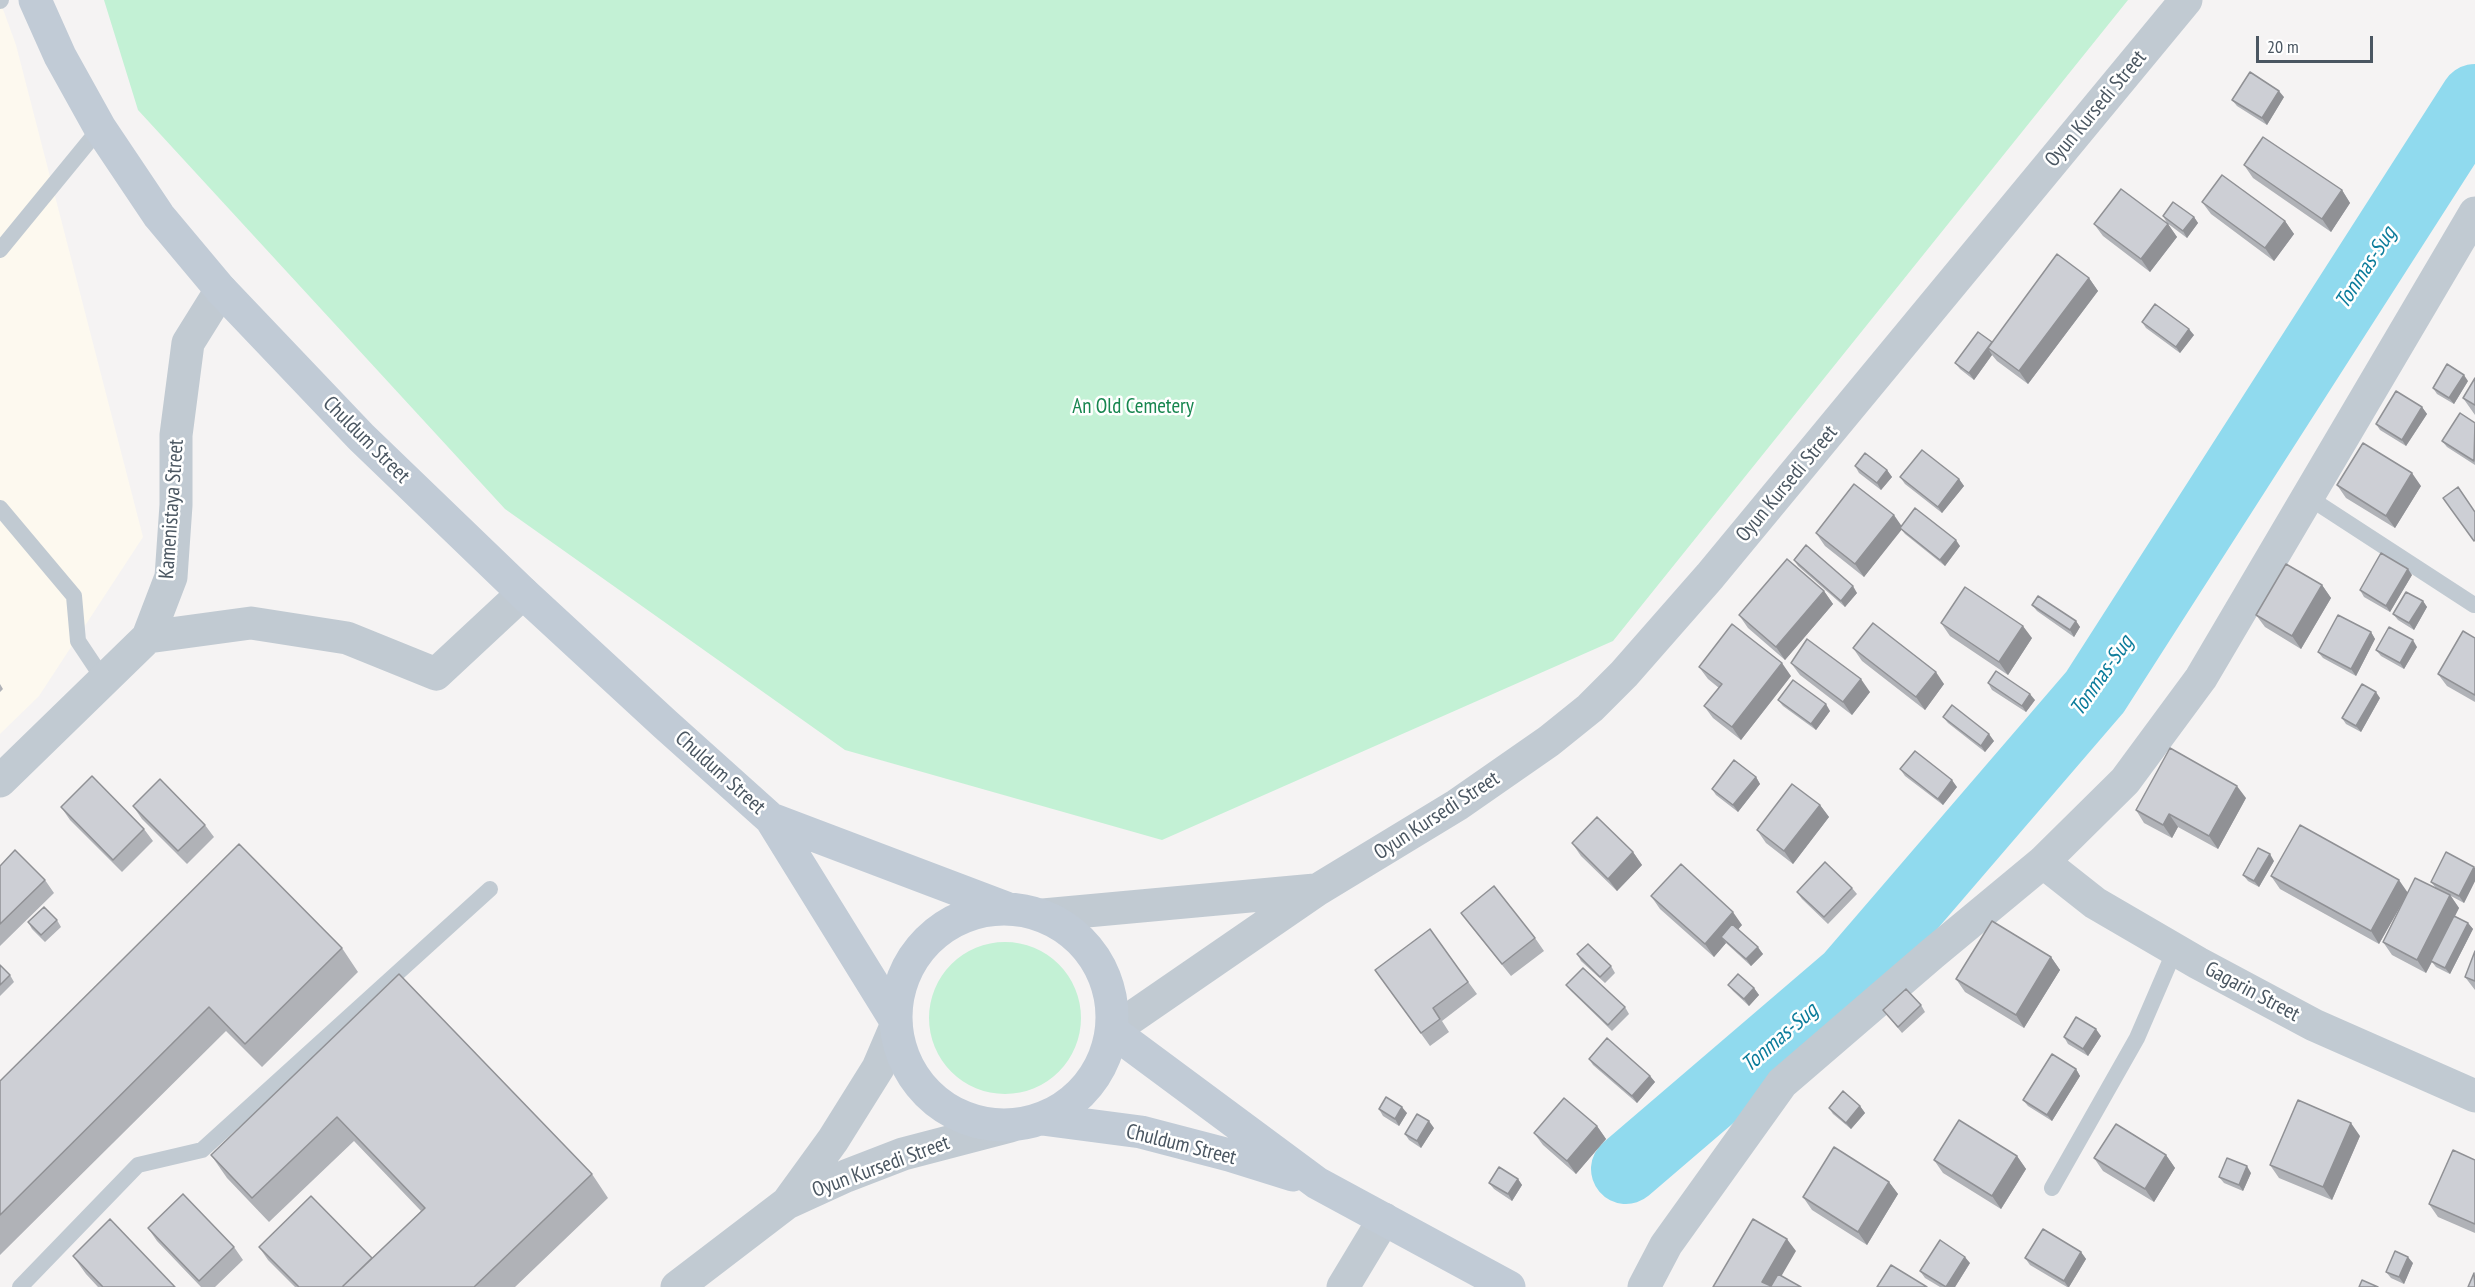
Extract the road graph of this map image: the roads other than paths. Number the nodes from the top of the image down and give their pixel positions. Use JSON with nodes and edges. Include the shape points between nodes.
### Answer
{"nodes":[{"id":1,"x":34,"y":0,"type":"edge"},
{"id":2,"x":2186,"y":0,"type":"edge"},
{"id":3,"x":100,"y":128,"type":"junction"},
{"id":4,"x":2475,"y":213,"type":"edge"},
{"id":5,"x":0,"y":250,"type":"edge"},
{"id":6,"x":221,"y":290,"type":"junction"},
{"id":7,"x":2308,"y":497,"type":"junction"},
{"id":8,"x":0,"y":508,"type":"edge"},
{"id":9,"x":523,"y":593,"type":"junction"},
{"id":10,"x":2474,"y":605,"type":"edge"},
{"id":11,"x":148,"y":637,"type":"junction"},
{"id":12,"x":104,"y":680,"type":"junction"},
{"id":13,"x":0,"y":781,"type":"edge"},
{"id":14,"x":771,"y":819,"type":"junction"},
{"id":15,"x":2043,"y":862,"type":"junction"},
{"id":16,"x":490,"y":889,"type":"dead end"},
{"id":17,"x":1317,"y":890,"type":"junction"},
{"id":18,"x":1008,"y":908,"type":"junction"},
{"id":19,"x":1043,"y":915,"type":"junction"},
{"id":20,"x":2175,"y":950,"type":"junction"},
{"id":21,"x":896,"y":1023,"type":"junction"},
{"id":22,"x":1112,"y":1031,"type":"junction"},
{"id":23,"x":2475,"y":1096,"type":"edge"},
{"id":24,"x":1042,"y":1119,"type":"junction"},
{"id":25,"x":1010,"y":1126,"type":"junction"},
{"id":26,"x":1317,"y":1183,"type":"junction"},
{"id":27,"x":2052,"y":1188,"type":"dead end"},
{"id":28,"x":787,"y":1203,"type":"junction"},
{"id":29,"x":1384,"y":1220,"type":"junction"},
{"id":30,"x":20,"y":1287,"type":"edge"},
{"id":31,"x":677,"y":1287,"type":"edge"},
{"id":32,"x":1343,"y":1287,"type":"edge"},
{"id":33,"x":1509,"y":1287,"type":"edge"},
{"id":34,"x":1644,"y":1287,"type":"edge"}],
"edges":[{"from":1,"to":3,"type":"main road","name":"Chuldum Street"},
{"from":2,"to":17,"type":"street","name":"Oyun Kursedi Street","via":[[1710,576],[1624,674],[1549,741],[1457,806]]},
{"from":3,"to":5,"type":"lane"},
{"from":3,"to":6,"type":"main road","name":"Chuldum Street","via":[[159,216]]},
{"from":4,"to":7,"type":"street"},
{"from":6,"to":9,"type":"main road","name":"Chuldum Street","via":[[361,436]]},
{"from":6,"to":11,"type":"street","name":"Kamenistaya Street","via":[[188,343],[176,435],[171,576]]},
{"from":7,"to":10,"type":"lane"},
{"from":7,"to":15,"type":"street","via":[[2201,678],[2125,781]]},
{"from":8,"to":12,"type":"lane","via":[[74,596],[78,641]]},
{"from":9,"to":11,"type":"street","via":[[436,674],[347,639],[251,623]]},
{"from":9,"to":14,"type":"main road","name":"Chuldum Street"},
{"from":11,"to":12,"type":"street","name":"Kamenistaya Street"},
{"from":12,"to":13,"type":"street","name":"Kamenistaya Street"},
{"from":14,"to":18,"type":"main road","name":"Chuldum Street"},
{"from":14,"to":21,"type":"main road","name":"Chuldum Street"},
{"from":15,"to":20,"type":"street","name":"Gagarin Street","via":[[2096,903]]},
{"from":15,"to":34,"type":"street","via":[[1782,1083],[1666,1245]]},
{"from":16,"to":30,"type":"lane","via":[[202,1150],[138,1165]]},
{"from":17,"to":19,"type":"street","name":"Oyun Kursedi Street"},
{"from":17,"to":22,"type":"street","name":"Oyun Kursedi Street"},
{"from":18,"to":19,"type":"main road"},
{"from":18,"to":21,"type":"main road","via":[[971,913],[939,930],[914,957],[898,991]]},
{"from":19,"to":22,"type":"main road","via":[[1071,931],[1092,953],[1107,981]]},
{"from":20,"to":23,"type":"street","name":"Gagarin Street","via":[[2314,1025]]},
{"from":20,"to":27,"type":"lane","via":[[2137,1038]]},
{"from":21,"to":25,"type":"main road","via":[[903,1059],[921,1087],[937,1102],[977,1123]]},
{"from":21,"to":28,"type":"street","name":"Oyun Kursedi Street","via":[[878,1068]]},
{"from":22,"to":24,"type":"main road","via":[[1104,1060],[1089,1085],[1068,1106]]},
{"from":22,"to":26,"type":"main road","name":"Chuldum Street"},
{"from":24,"to":25,"type":"main road"},
{"from":24,"to":26,"type":"main road","name":"Chuldum Street","via":[[1141,1132]]},
{"from":25,"to":28,"type":"street","name":"Oyun Kursedi Street","via":[[903,1154]]},
{"from":26,"to":29,"type":"main road","name":"Chuldum Street"},
{"from":28,"to":31,"type":"street","name":"Oyun Kursedi Street"},
{"from":29,"to":32,"type":"street"},
{"from":29,"to":33,"type":"main road","name":"Chuldum Street"}]}
